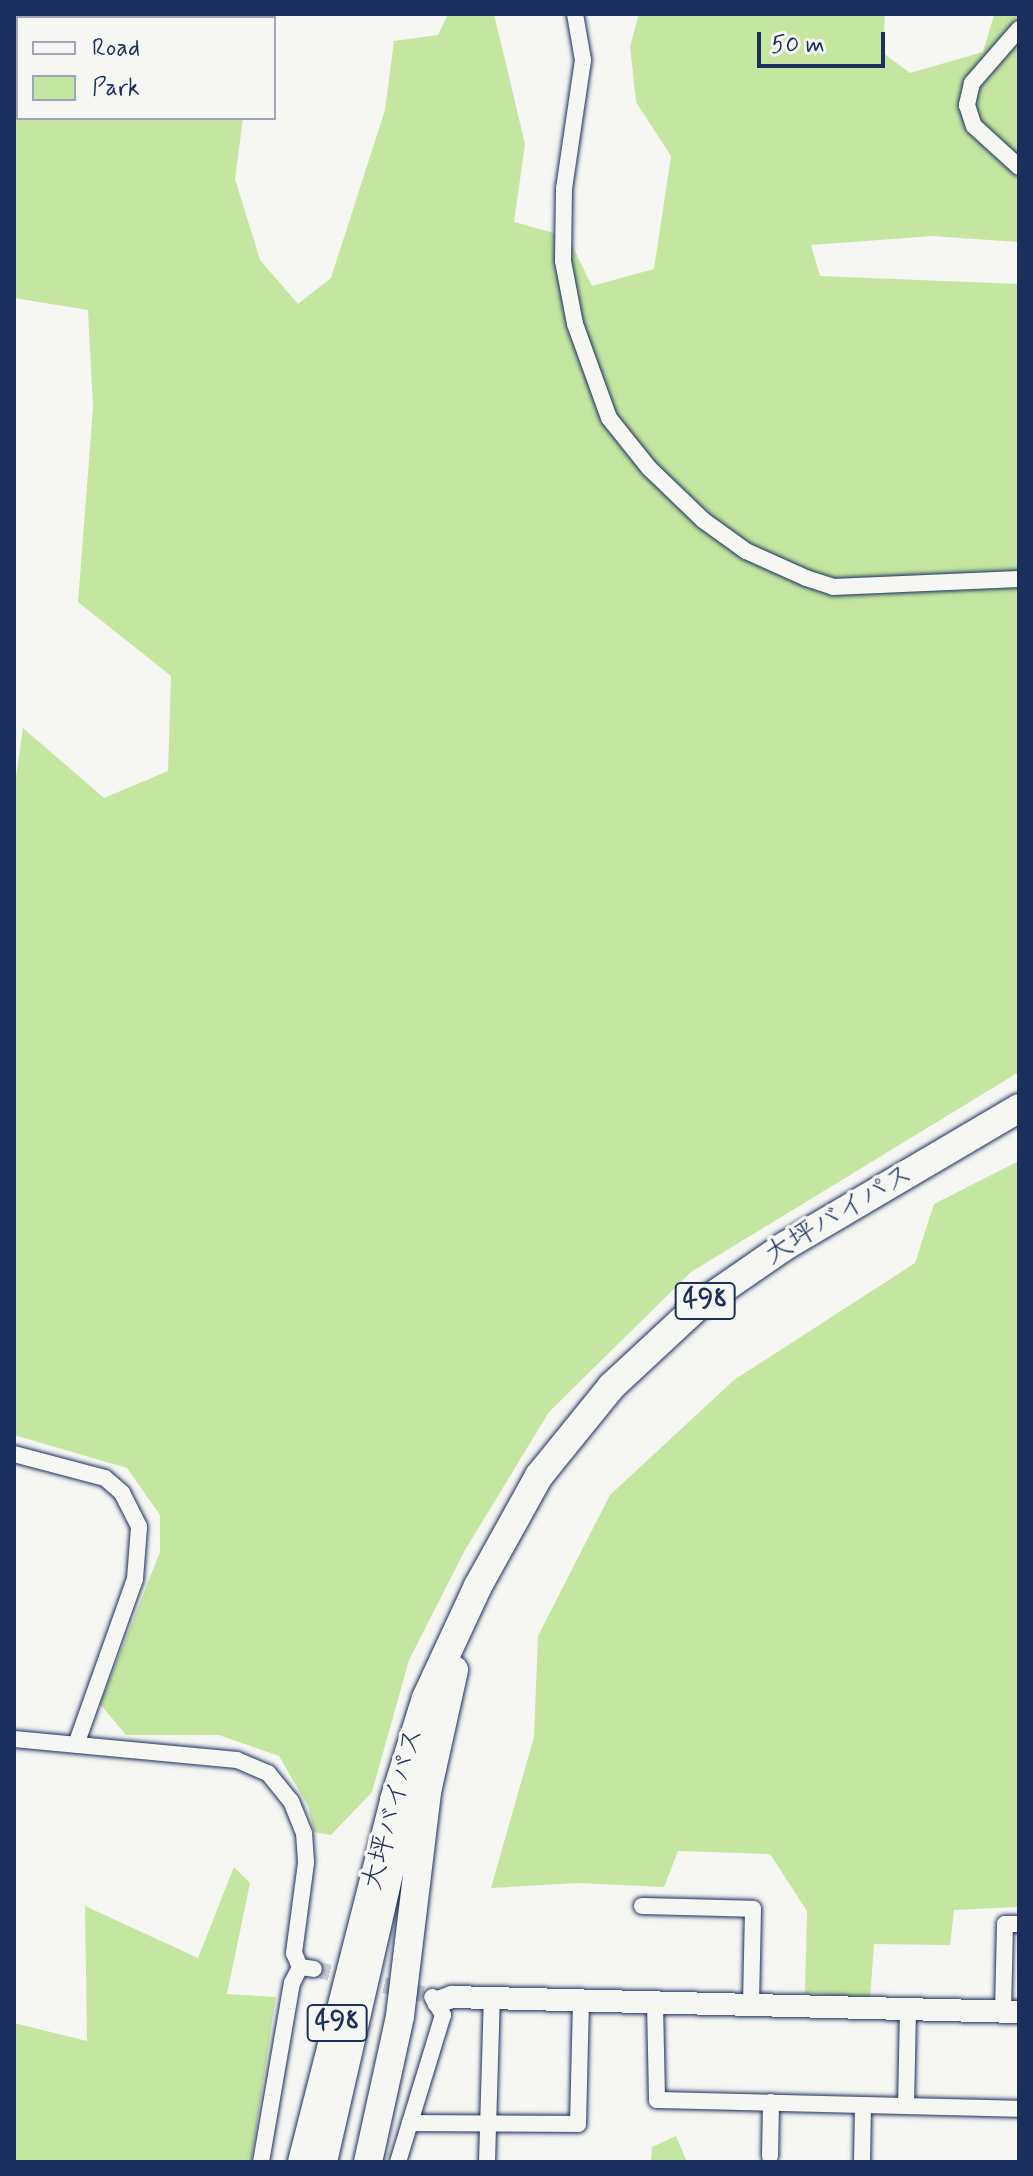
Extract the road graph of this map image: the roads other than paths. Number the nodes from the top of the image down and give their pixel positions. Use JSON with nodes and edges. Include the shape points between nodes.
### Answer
{"nodes":[{"id":1,"x":139,"y":14,"type":"edge"},
{"id":2,"x":575,"y":14,"type":"edge"},
{"id":3,"x":114,"y":16,"type":"edge"},
{"id":4,"x":1019,"y":29,"type":"edge"},
{"id":5,"x":1019,"y":167,"type":"edge"},
{"id":6,"x":1019,"y":579,"type":"edge"},
{"id":7,"x":1019,"y":1108,"type":"edge"},
{"id":8,"x":14,"y":1454,"type":"edge"},
{"id":9,"x":539,"y":1476,"type":"junction"},
{"id":10,"x":478,"y":1586,"type":"junction"},
{"id":11,"x":14,"y":1739,"type":"edge"},
{"id":12,"x":76,"y":1745,"type":"junction"},
{"id":13,"x":642,"y":1906,"type":"dead end"},
{"id":14,"x":1019,"y":1924,"type":"edge"},
{"id":15,"x":492,"y":1998,"type":"junction"},
{"id":16,"x":435,"y":1999,"type":"joint"},
{"id":17,"x":581,"y":2001,"type":"junction"},
{"id":18,"x":655,"y":2003,"type":"junction"},
{"id":19,"x":751,"y":2005,"type":"junction"},
{"id":20,"x":908,"y":2011,"type":"junction"},
{"id":21,"x":1011,"y":2012,"type":"edge"},
{"id":22,"x":771,"y":2102,"type":"junction"},
{"id":23,"x":863,"y":2105,"type":"junction"},
{"id":24,"x":906,"y":2106,"type":"junction"},
{"id":25,"x":1019,"y":2109,"type":"edge"},
{"id":26,"x":410,"y":2123,"type":"junction"},
{"id":27,"x":489,"y":2125,"type":"junction"},
{"id":28,"x":770,"y":2156,"type":"dead end"},
{"id":29,"x":261,"y":2162,"type":"edge"},
{"id":30,"x":302,"y":2162,"type":"edge"},
{"id":31,"x":326,"y":2162,"type":"edge"},
{"id":32,"x":368,"y":2162,"type":"edge"},
{"id":33,"x":398,"y":2162,"type":"edge"},
{"id":34,"x":487,"y":2162,"type":"edge"},
{"id":35,"x":862,"y":2162,"type":"edge"}],
"edges":[{"from":1,"to":3,"type":"street"},
{"from":2,"to":6,"type":"street","via":[[580,102],[564,189],[563,261],[575,324],[601,405],[649,468],[703,520],[746,551],[833,587]]},
{"from":4,"to":5,"type":"street","via":[[972,83],[967,105],[974,126]]},
{"from":7,"to":9,"type":"highway","name":"大坪バイパス","number":"498","via":[[785,1246],[698,1306],[612,1386]]},
{"from":8,"to":12,"type":"street","via":[[105,1478],[122,1493],[139,1527],[135,1579]]},
{"from":9,"to":10,"type":"highway","name":"大坪バイパス","number":"498"},
{"from":9,"to":32,"type":"highway","name":"大坪バイパス","number":"498","via":[[484,1588],[447,1691],[427,1792],[400,2016]]},
{"from":10,"to":30,"type":"highway","name":"大坪バイパス","number":"498","via":[[408,1749]]},
{"from":10,"to":31,"type":"street","via":[[419,1755]]},
{"from":11,"to":12,"type":"street"},
{"from":12,"to":29,"type":"street","via":[[237,1760],[268,1773],[291,1801],[304,1833],[306,1863],[294,1953],[307,1968],[292,1983]]},
{"from":13,"to":19,"type":"street","via":[[753,1909]]},
{"from":14,"to":21,"type":"street","via":[[1005,1924]]},
{"from":15,"to":16,"type":"street"},
{"from":15,"to":17,"type":"street"},
{"from":15,"to":27,"type":"street"},
{"from":16,"to":26,"type":"street","via":[[443,2015]]},
{"from":17,"to":18,"type":"street"},
{"from":17,"to":27,"type":"street","via":[[578,2124]]},
{"from":18,"to":19,"type":"street"},
{"from":18,"to":22,"type":"street","via":[[657,2100]]},
{"from":19,"to":20,"type":"street"},
{"from":20,"to":21,"type":"street"},
{"from":20,"to":24,"type":"street"},
{"from":22,"to":23,"type":"street"},
{"from":22,"to":28,"type":"street"},
{"from":23,"to":24,"type":"street"},
{"from":23,"to":35,"type":"street"},
{"from":24,"to":25,"type":"street"},
{"from":26,"to":27,"type":"street"},
{"from":26,"to":33,"type":"street"},
{"from":27,"to":34,"type":"street"}]}
